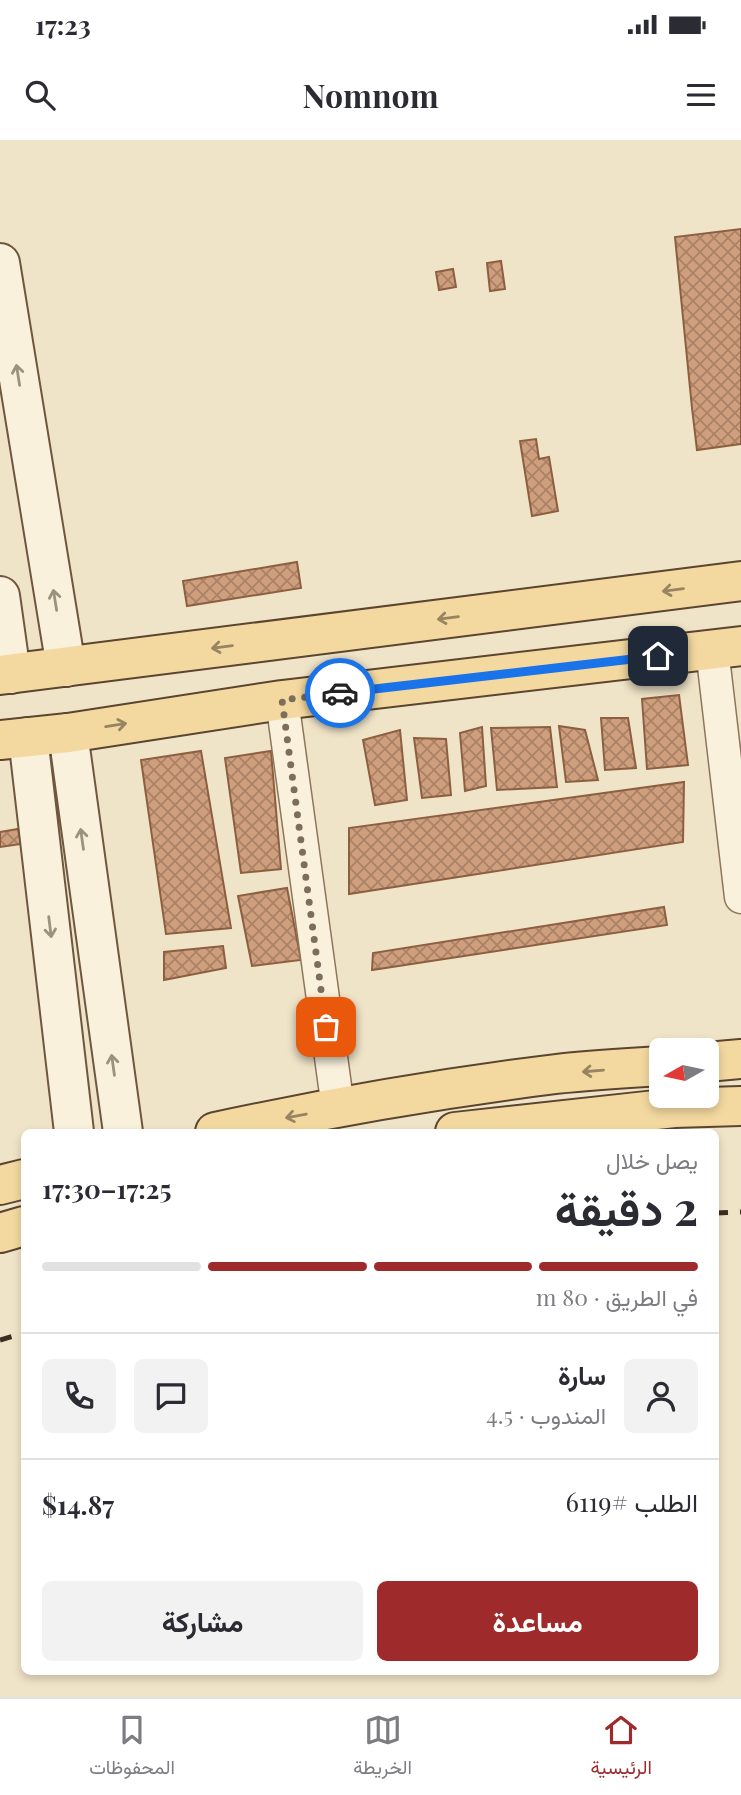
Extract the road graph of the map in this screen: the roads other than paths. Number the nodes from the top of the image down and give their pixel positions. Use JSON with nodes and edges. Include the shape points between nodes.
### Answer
{"nodes":[{"id":1,"x":0,"y":263,"type":"edge"},
{"id":2,"x":741,"y":581,"type":"edge"},
{"id":3,"x":0,"y":596,"type":"edge"},
{"id":4,"x":727,"y":648,"type":"edge"},
{"id":5,"x":66,"y":667,"type":"junction"},
{"id":6,"x":6,"y":675,"type":"edge"},
{"id":7,"x":282,"y":700,"type":"junction"},
{"id":8,"x":68,"y":733,"type":"junction"},
{"id":9,"x":14,"y":739,"type":"edge"},
{"id":10,"x":741,"y":897,"type":"edge"},
{"id":11,"x":741,"y":1059,"type":"edge"},
{"id":12,"x":719,"y":1061,"type":"edge"},
{"id":13,"x":649,"y":1067,"type":"edge"},
{"id":14,"x":741,"y":1106,"type":"edge"},
{"id":15,"x":338,"y":1108,"type":"junction"},
{"id":16,"x":75,"y":1129,"type":"edge"},
{"id":17,"x":122,"y":1129,"type":"edge"},
{"id":18,"x":230,"y":1129,"type":"edge"},
{"id":19,"x":482,"y":1129,"type":"edge"},
{"id":20,"x":21,"y":1180,"type":"edge"},
{"id":21,"x":0,"y":1185,"type":"edge"},
{"id":22,"x":21,"y":1227,"type":"edge"},
{"id":23,"x":0,"y":1233,"type":"edge"}],
"edges":[{"from":5,"to":1,"type":"main road","one_way":true},
{"from":2,"to":5,"type":"main road","one_way":true},
{"from":3,"to":6,"type":"main road"},
{"from":4,"to":7,"type":"main road"},
{"from":4,"to":10,"type":"street"},
{"from":5,"to":6,"type":"main road"},
{"from":8,"to":7,"type":"main road","one_way":true},
{"from":7,"to":15,"type":"street"},
{"from":8,"to":9,"type":"main road"},
{"from":17,"to":8,"type":"main road","one_way":true},
{"from":9,"to":16,"type":"main road","one_way":true},
{"from":11,"to":12,"type":"main road"},
{"from":13,"to":15,"type":"main road","one_way":true,"via":[[556,1074]]},
{"from":14,"to":19,"type":"main road","via":[[674,1108]]},
{"from":15,"to":18,"type":"main road","one_way":true},
{"from":20,"to":21,"type":"main road"},
{"from":22,"to":23,"type":"main road"}]}
